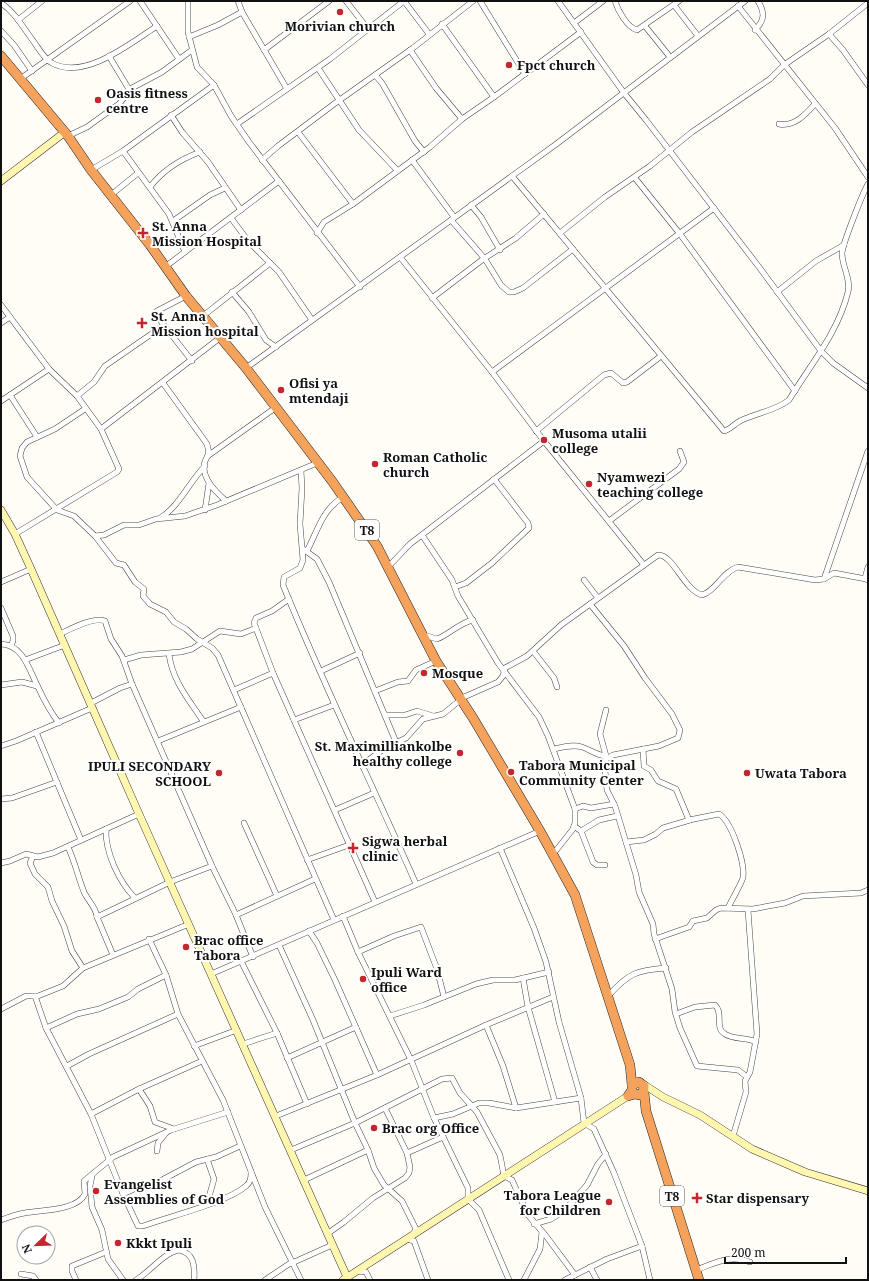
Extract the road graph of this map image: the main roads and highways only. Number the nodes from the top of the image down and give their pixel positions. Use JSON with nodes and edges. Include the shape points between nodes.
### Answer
{"nodes":[{"id":1,"x":1,"y":56,"type":"edge"},
{"id":2,"x":699,"y":1280,"type":"edge"}],
"edges":[{"from":1,"to":2,"type":"highway","number":"T8","via":[[66,134],[186,296],[246,368],[369,532],[389,566],[436,661],[554,853],[575,895]]}]}
